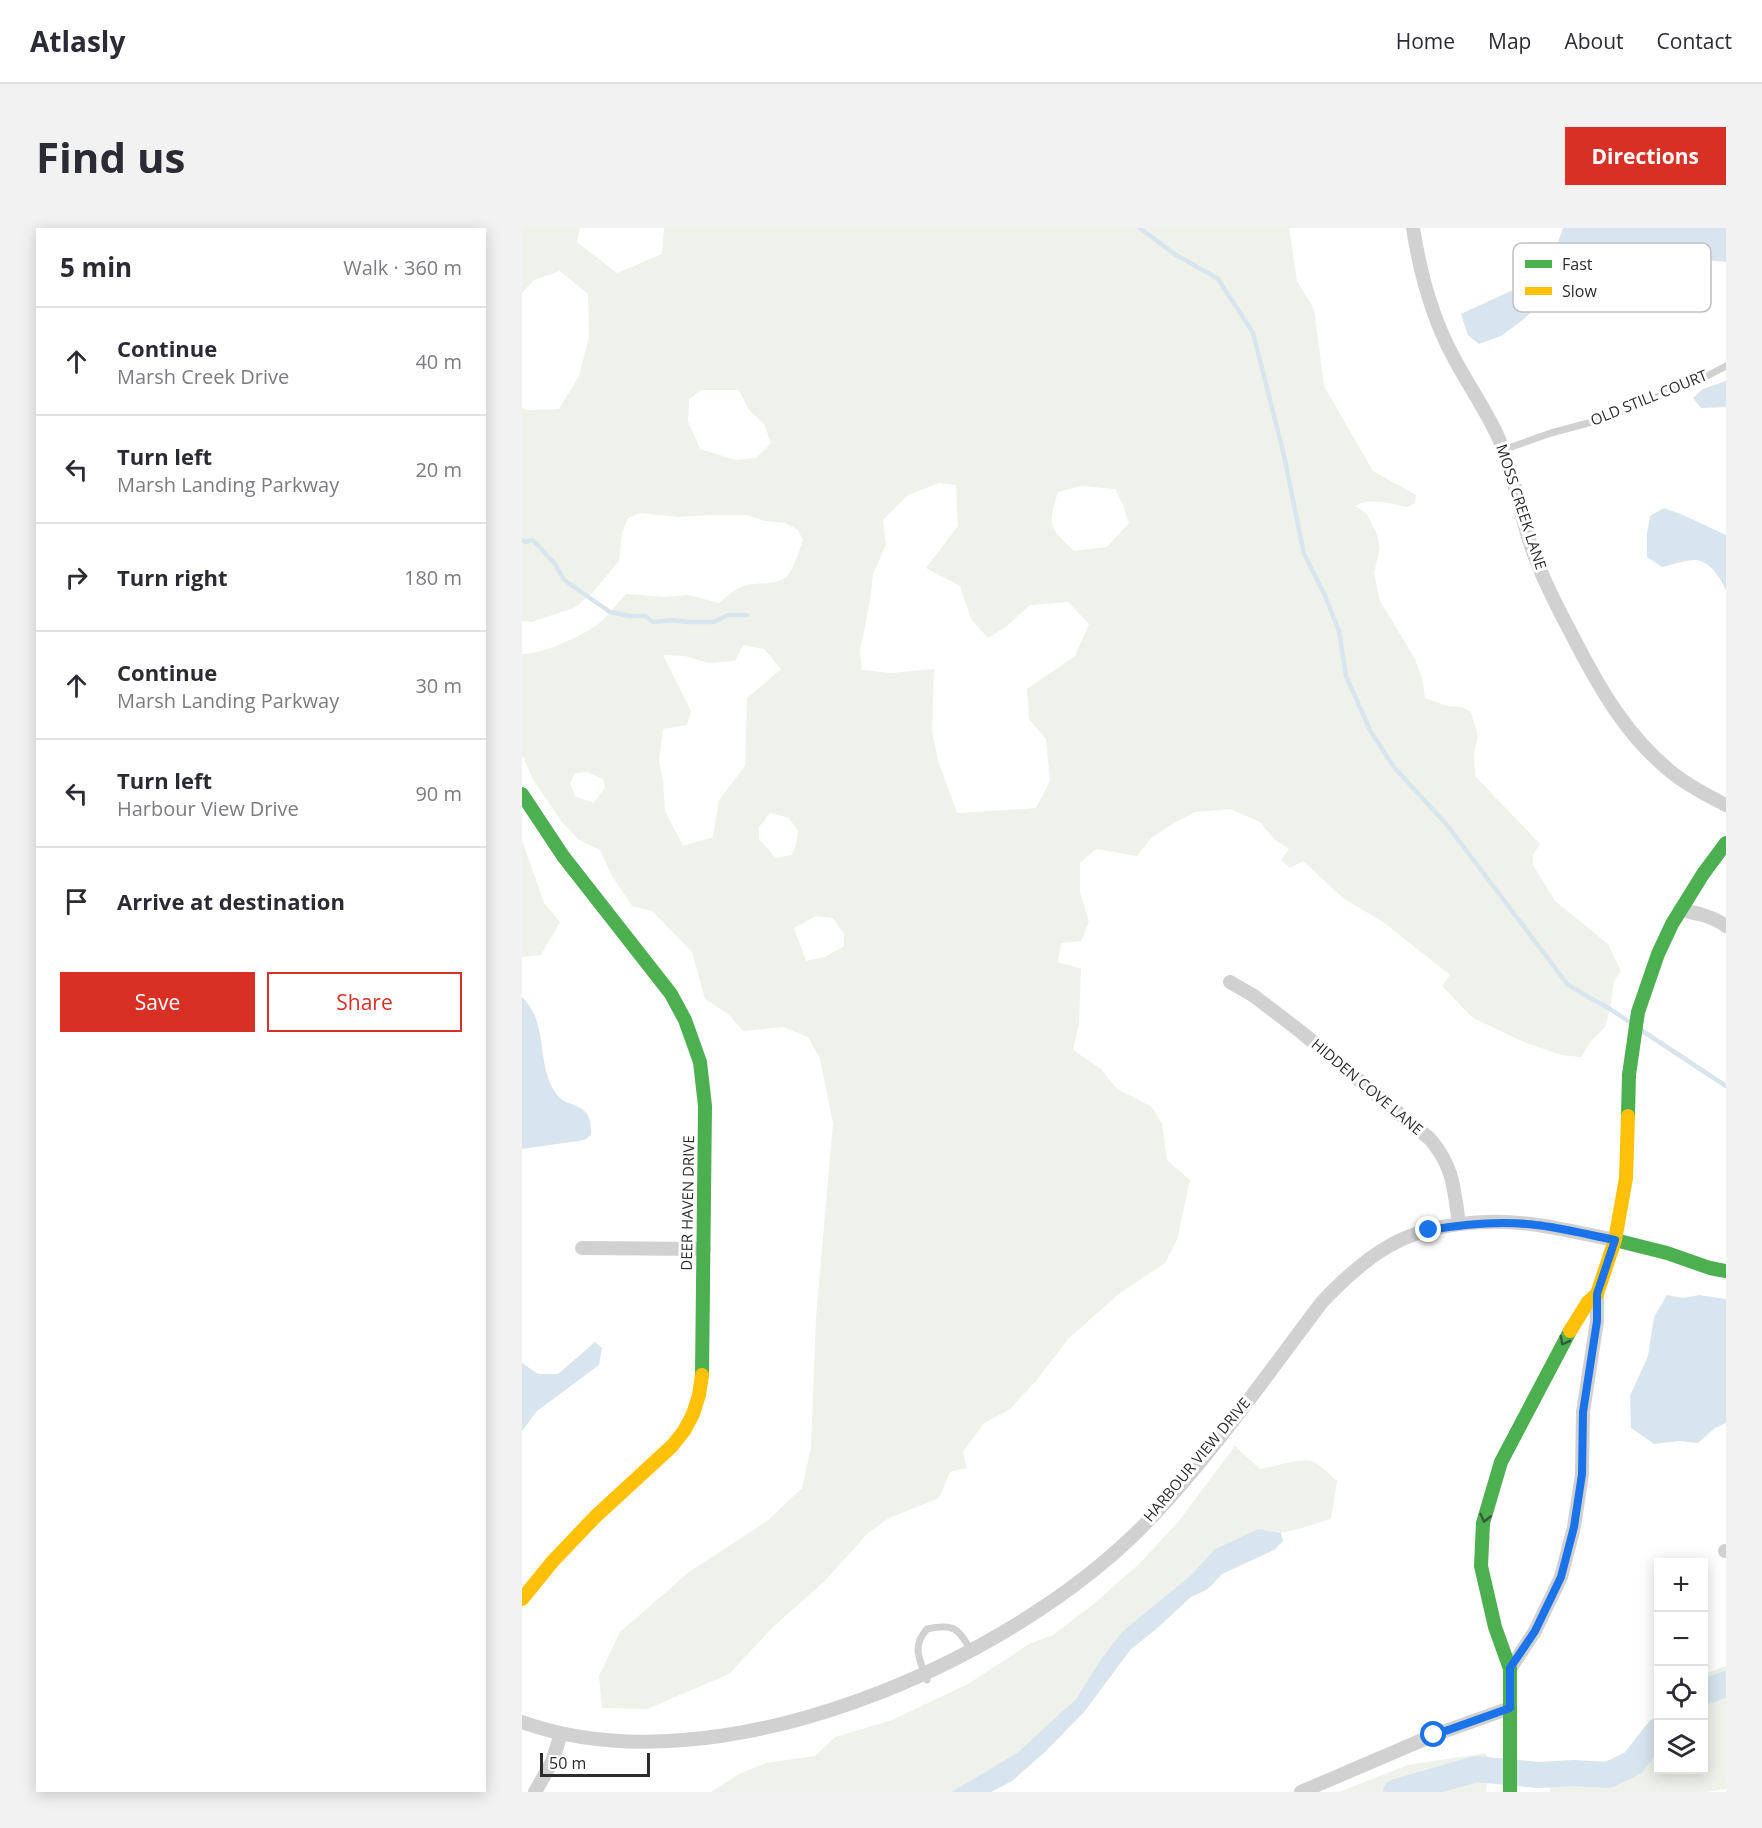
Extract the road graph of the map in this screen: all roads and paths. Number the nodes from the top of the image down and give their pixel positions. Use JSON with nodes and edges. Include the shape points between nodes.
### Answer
{"nodes":[{"id":1,"x":1413,"y":228,"type":"edge"},
{"id":2,"x":1726,"y":366,"type":"edge"},
{"id":3,"x":1503,"y":450,"type":"junction"},
{"id":4,"x":522,"y":794,"type":"edge"},
{"id":5,"x":1726,"y":805,"type":"edge"},
{"id":6,"x":1726,"y":843,"type":"edge"},
{"id":7,"x":1680,"y":910,"type":"junction"},
{"id":8,"x":1726,"y":926,"type":"edge"},
{"id":9,"x":1230,"y":982,"type":"dead end"},
{"id":10,"x":1459,"y":1224,"type":"junction"},
{"id":11,"x":1615,"y":1240,"type":"junction"},
{"id":12,"x":582,"y":1248,"type":"dead end"},
{"id":13,"x":704,"y":1249,"type":"junction"},
{"id":14,"x":1726,"y":1271,"type":"edge"},
{"id":15,"x":1597,"y":1294,"type":"junction"},
{"id":16,"x":522,"y":1599,"type":"edge"},
{"id":17,"x":974,"y":1654,"type":"junction"},
{"id":18,"x":1510,"y":1668,"type":"junction"},
{"id":19,"x":927,"y":1680,"type":"junction"},
{"id":20,"x":1510,"y":1708,"type":"junction"},
{"id":21,"x":522,"y":1722,"type":"edge"},
{"id":22,"x":560,"y":1737,"type":"junction"},
{"id":23,"x":535,"y":1792,"type":"edge"},
{"id":24,"x":1301,"y":1792,"type":"edge"},
{"id":25,"x":1510,"y":1792,"type":"edge"}],
"edges":[{"from":1,"to":3,"type":"street","name":"MOSS CREEK LANE","via":[[1437,322]]},
{"from":2,"to":3,"type":"lane","name":"OLD STILL COURT","via":[[1603,419]]},
{"from":3,"to":5,"type":"street","name":"MOSS CREEK LANE","via":[[1530,543],[1550,593],[1614,709],[1630,731],[1675,774]]},
{"from":4,"to":13,"type":"street","name":"DEER HAVEN DRIVE","via":[[563,856],[670,994],[691,1033],[705,1091]]},
{"from":6,"to":7,"type":"street"},
{"from":7,"to":8,"type":"street","via":[[1700,913]]},
{"from":7,"to":11,"type":"street","via":[[1658,954],[1638,1012],[1629,1075],[1626,1178]]},
{"from":9,"to":10,"type":"street","name":"HIDDEN COVE LANE","via":[[1301,1032],[1430,1139],[1451,1175]]},
{"from":10,"to":11,"type":"street","name":"HARBOUR VIEW DRIVE","via":[[1537,1225]]},
{"from":10,"to":17,"type":"street","name":"HARBOUR VIEW DRIVE","via":[[1408,1236],[1340,1283],[1212,1448],[1148,1521],[1060,1598]]},
{"from":11,"to":14,"type":"street"},
{"from":11,"to":15,"type":"street"},
{"from":12,"to":13,"type":"street"},
{"from":13,"to":16,"type":"street","name":"DEER HAVEN DRIVE","via":[[702,1376],[693,1414],[672,1446],[595,1517]]},
{"from":15,"to":18,"type":"street","via":[[1574,1527],[1561,1577],[1535,1631]]},
{"from":15,"to":18,"type":"street","one_way":true,"via":[[1568,1334],[1501,1462],[1483,1523],[1481,1566],[1495,1627]]},
{"from":17,"to":19,"type":"street","name":"HARBOUR VIEW DRIVE"},
{"from":17,"to":19,"type":"lane","via":[[959,1631],[950,1626],[927,1629],[918,1644]]},
{"from":18,"to":20,"type":"street"},
{"from":19,"to":22,"type":"street","name":"HARBOUR VIEW DRIVE","via":[[801,1729],[718,1748],[652,1752]]},
{"from":20,"to":24,"type":"street","via":[[1434,1735]]},
{"from":20,"to":25,"type":"street"},
{"from":21,"to":22,"type":"street","name":"HARBOUR VIEW DRIVE"},
{"from":22,"to":23,"type":"street","via":[[552,1762]]}]}
